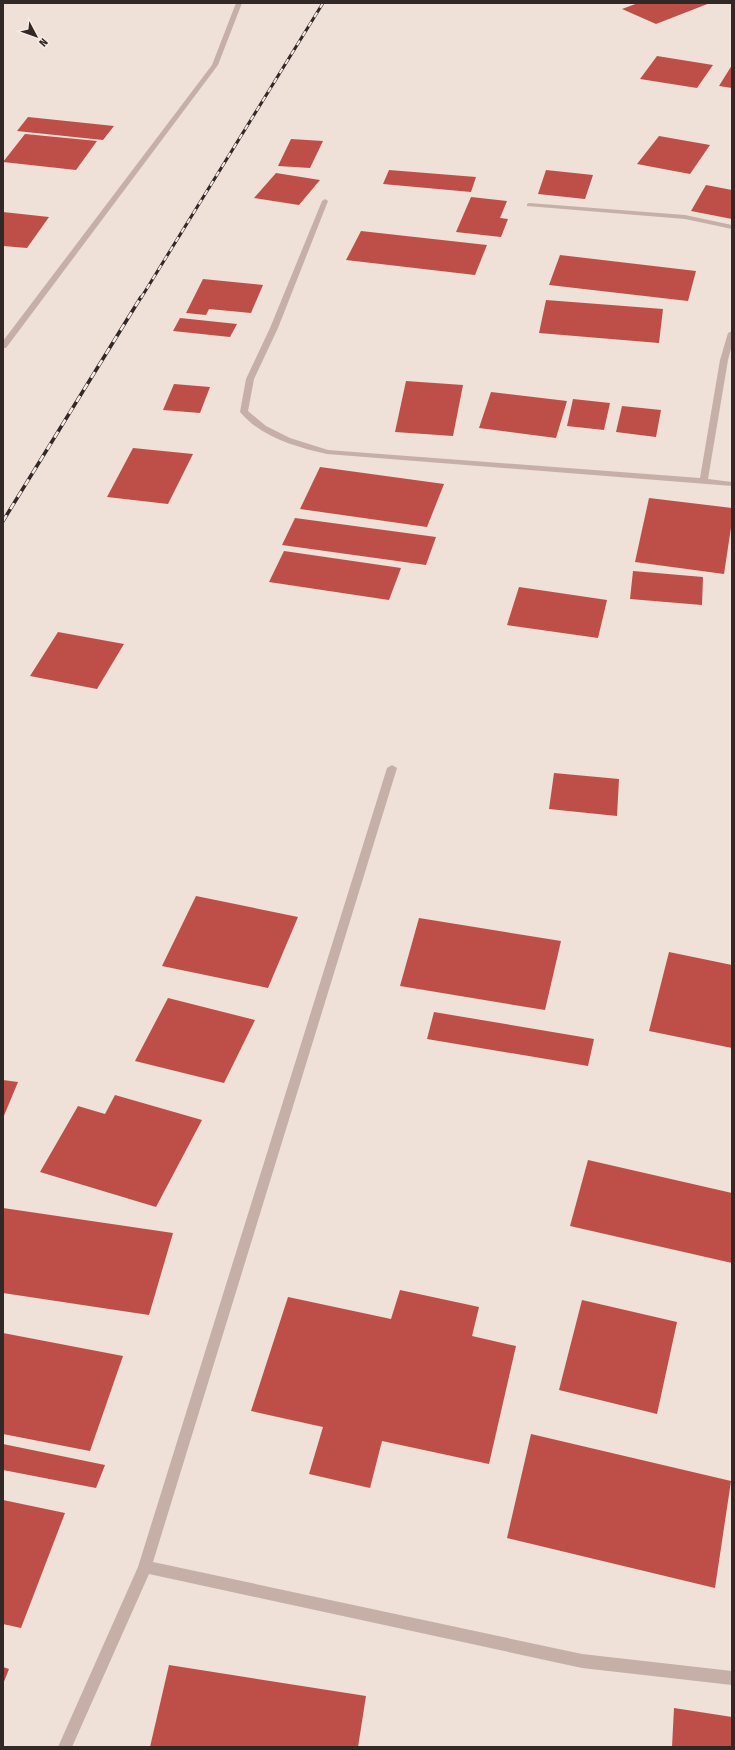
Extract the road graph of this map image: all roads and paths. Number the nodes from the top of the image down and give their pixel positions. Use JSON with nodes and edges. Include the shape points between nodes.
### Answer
{"nodes":[{"id":1,"x":239,"y":3,"type":"edge"},
{"id":2,"x":325,"y":201,"type":"dead end"},
{"id":3,"x":529,"y":205,"type":"dead end"},
{"id":4,"x":732,"y":226,"type":"edge"},
{"id":5,"x":732,"y":333,"type":"edge"},
{"id":6,"x":3,"y":346,"type":"edge"},
{"id":7,"x":704,"y":481,"type":"junction"},
{"id":8,"x":732,"y":484,"type":"edge"},
{"id":9,"x":392,"y":768,"type":"dead end"},
{"id":10,"x":145,"y":1568,"type":"junction"},
{"id":11,"x":732,"y":1678,"type":"edge"},
{"id":12,"x":65,"y":1747,"type":"edge"}],
"edges":[{"from":1,"to":6,"type":"street","via":[[215,65]]},
{"from":2,"to":7,"type":"street","via":[[274,328],[250,379],[244,412],[263,428],[287,440],[327,452]]},
{"from":3,"to":4,"type":"street","via":[[685,218]]},
{"from":5,"to":7,"type":"street","via":[[724,360]]},
{"from":7,"to":8,"type":"street"},
{"from":9,"to":10,"type":"street"},
{"from":10,"to":11,"type":"street","via":[[582,1661]]},
{"from":10,"to":12,"type":"street"}]}
